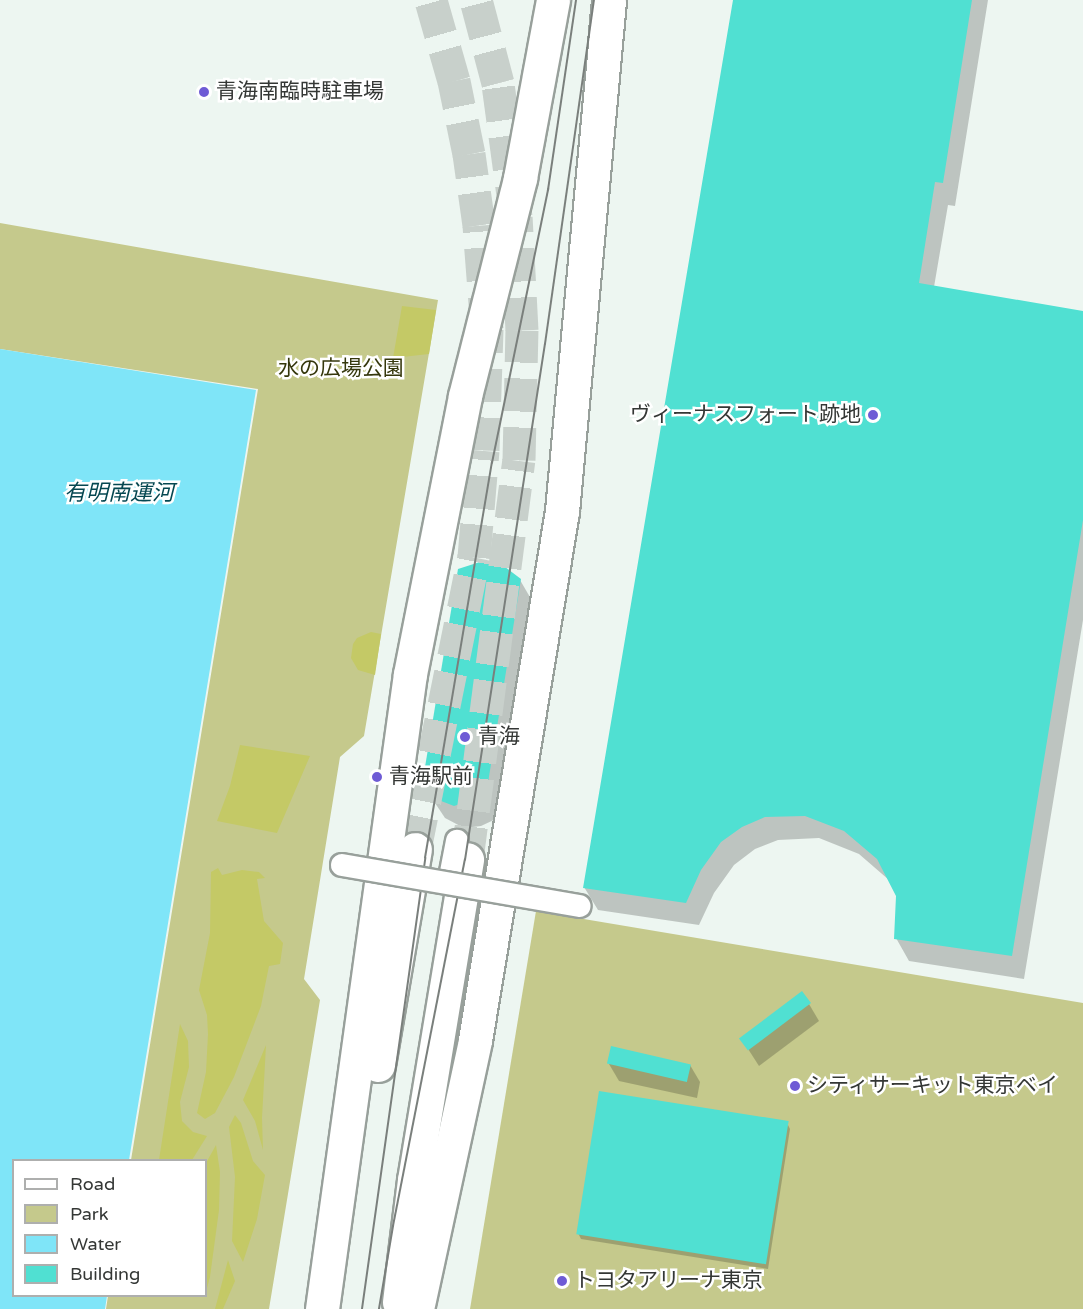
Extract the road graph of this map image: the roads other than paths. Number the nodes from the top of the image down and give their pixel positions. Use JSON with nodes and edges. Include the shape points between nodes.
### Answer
{"nodes":[{"id":1,"x":553,"y":0,"type":"edge"},
{"id":2,"x":609,"y":0,"type":"edge"},
{"id":3,"x":415,"y":849,"type":"tunnel mouth"},
{"id":4,"x":458,"y":861,"type":"junction"},
{"id":5,"x":342,"y":866,"type":"dead end"},
{"id":6,"x":579,"y":906,"type":"dead end"},
{"id":7,"x":322,"y":1309,"type":"edge"},
{"id":8,"x":332,"y":1309,"type":"edge"},
{"id":9,"x":398,"y":1309,"type":"edge"},
{"id":10,"x":417,"y":1309,"type":"edge"}],
"edges":[{"from":1,"to":7,"type":"street","via":[[520,177],[465,396],[410,674]]},
{"from":2,"to":10,"type":"street","via":[[562,511],[475,1040]]},
{"from":3,"to":8,"type":"street"},
{"from":4,"to":5,"type":"street","bridge":true},
{"from":4,"to":6,"type":"street","bridge":true},
{"from":4,"to":9,"type":"street"}]}
